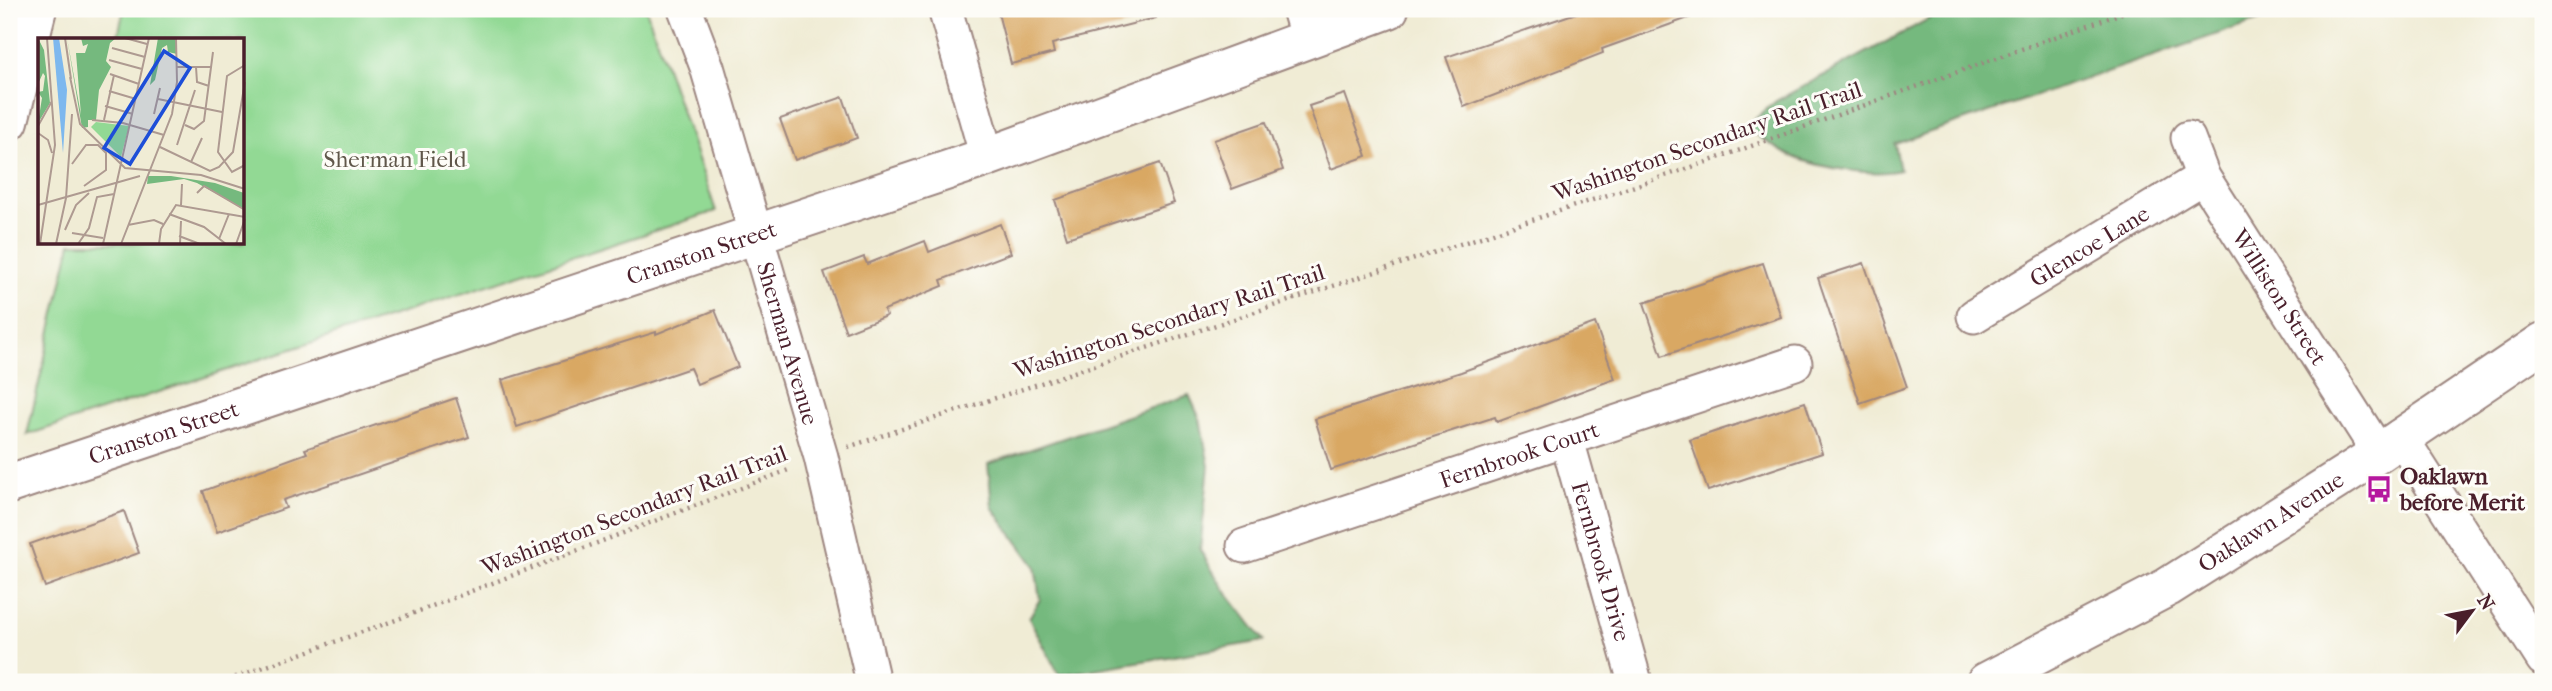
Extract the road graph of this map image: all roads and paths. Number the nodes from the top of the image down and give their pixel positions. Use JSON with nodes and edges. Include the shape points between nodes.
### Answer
{"nodes":[{"id":1,"x":37,"y":9,"type":"edge"},
{"id":2,"x":685,"y":9,"type":"edge"},
{"id":3,"x":945,"y":9,"type":"edge"},
{"id":4,"x":1389,"y":9,"type":"edge"},
{"id":5,"x":2133,"y":9,"type":"edge"},
{"id":6,"x":1303,"y":24,"type":"edge"},
{"id":7,"x":9,"y":121,"type":"edge"},
{"id":8,"x":2188,"y":138,"type":"dead end"},
{"id":9,"x":987,"y":157,"type":"junction"},
{"id":10,"x":2203,"y":177,"type":"junction"},
{"id":11,"x":756,"y":237,"type":"junction"},
{"id":12,"x":1973,"y":316,"type":"dead end"},
{"id":13,"x":2543,"y":342,"type":"edge"},
{"id":14,"x":1795,"y":363,"type":"dead end"},
{"id":15,"x":1567,"y":440,"type":"junction"},
{"id":16,"x":2390,"y":445,"type":"junction"},
{"id":17,"x":821,"y":457,"type":"junction"},
{"id":18,"x":9,"y":484,"type":"edge"},
{"id":19,"x":1244,"y":546,"type":"dead end"},
{"id":20,"x":2543,"y":659,"type":"edge"},
{"id":21,"x":222,"y":682,"type":"edge"},
{"id":22,"x":873,"y":682,"type":"edge"},
{"id":23,"x":1635,"y":682,"type":"edge"},
{"id":24,"x":1986,"y":682,"type":"edge"}],
"edges":[{"from":1,"to":7,"type":"main road"},
{"from":2,"to":11,"type":"street","name":"Sherman Avenue","via":[[707,67]]},
{"from":3,"to":9,"type":"street"},
{"from":4,"to":6,"type":"main road","name":"Cranston Street"},
{"from":5,"to":17,"type":"path","name":"Washington Secondary Rail Trail","via":[[1704,163]]},
{"from":6,"to":9,"type":"main road","name":"Cranston Street"},
{"from":8,"to":10,"type":"street","name":"Williston Street"},
{"from":9,"to":11,"type":"main road","name":"Cranston Street"},
{"from":10,"to":12,"type":"street","name":"Glencoe Lane"},
{"from":10,"to":16,"type":"street","name":"Williston Street"},
{"from":11,"to":17,"type":"street","name":"Sherman Avenue"},
{"from":11,"to":18,"type":"main road","name":"Cranston Street"},
{"from":13,"to":16,"type":"main road","name":"Oaklawn Avenue"},
{"from":14,"to":15,"type":"street","name":"Fernbrook Court"},
{"from":15,"to":19,"type":"street","name":"Fernbrook Court"},
{"from":15,"to":23,"type":"street","name":"Fernbrook Drive"},
{"from":16,"to":20,"type":"street","name":"Williston Street"},
{"from":16,"to":24,"type":"main road","name":"Oaklawn Avenue","via":[[2168,587]]},
{"from":17,"to":21,"type":"path","name":"Washington Secondary Rail Trail"},
{"from":17,"to":22,"type":"street","name":"Sherman Avenue"}]}
